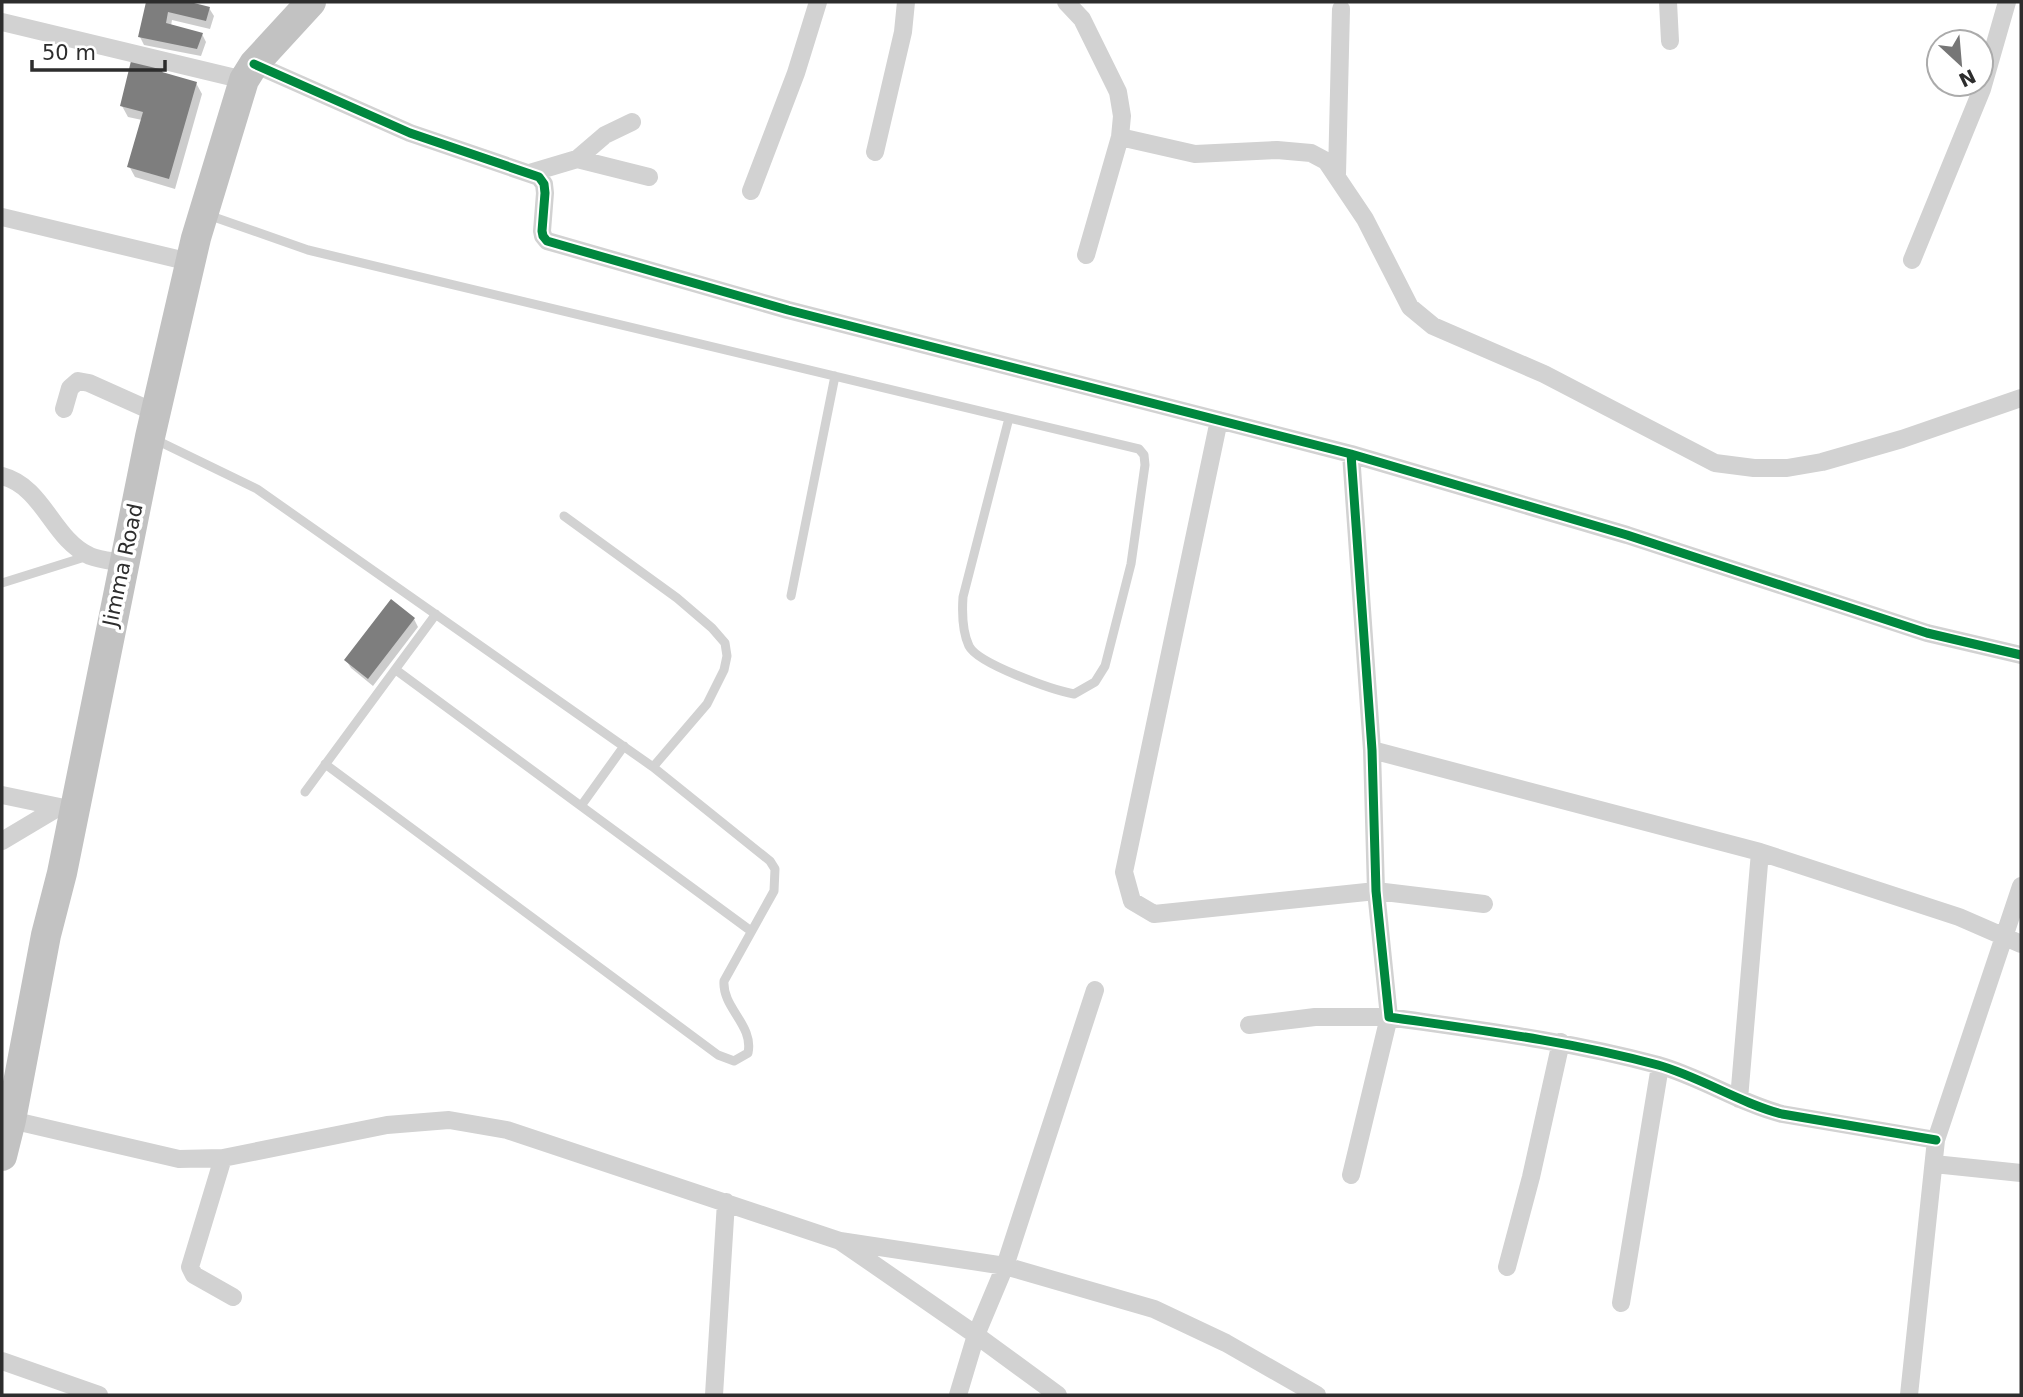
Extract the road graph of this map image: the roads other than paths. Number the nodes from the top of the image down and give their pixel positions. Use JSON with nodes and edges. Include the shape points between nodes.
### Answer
{"nodes":[{"id":1,"x":818,"y":2,"type":"edge"},
{"id":2,"x":906,"y":2,"type":"edge"},
{"id":3,"x":1066,"y":2,"type":"edge"},
{"id":4,"x":1668,"y":2,"type":"edge"},
{"id":5,"x":2007,"y":2,"type":"edge"},
{"id":6,"x":307,"y":3,"type":"edge"},
{"id":7,"x":1341,"y":9,"type":"dead end"},
{"id":8,"x":2,"y":22,"type":"edge"},
{"id":9,"x":1670,"y":41,"type":"dead end"},
{"id":10,"x":249,"y":72,"type":"junction"},
{"id":11,"x":632,"y":122,"type":"dead end"},
{"id":12,"x":1121,"y":137,"type":"junction"},
{"id":13,"x":875,"y":152,"type":"dead end"},
{"id":14,"x":577,"y":159,"type":"junction"},
{"id":15,"x":530,"y":173,"type":"junction"},
{"id":16,"x":1337,"y":174,"type":"junction"},
{"id":17,"x":649,"y":177,"type":"dead end"},
{"id":18,"x":751,"y":191,"type":"dead end"},
{"id":19,"x":203,"y":214,"type":"junction"},
{"id":20,"x":2,"y":217,"type":"edge"},
{"id":21,"x":1086,"y":255,"type":"dead end"},
{"id":22,"x":1912,"y":260,"type":"dead end"},
{"id":23,"x":190,"y":262,"type":"junction"},
{"id":24,"x":835,"y":376,"type":"junction"},
{"id":25,"x":2021,"y":398,"type":"edge"},
{"id":26,"x":64,"y":409,"type":"dead end"},
{"id":27,"x":1009,"y":418,"type":"junction"},
{"id":28,"x":1219,"y":420,"type":"junction"},
{"id":29,"x":153,"y":425,"type":"junction"},
{"id":30,"x":1351,"y":454,"type":"junction"},
{"id":31,"x":2,"y":476,"type":"edge"},
{"id":32,"x":564,"y":516,"type":"dead end"},
{"id":33,"x":89,"y":555,"type":"junction"},
{"id":34,"x":123,"y":563,"type":"junction"},
{"id":35,"x":2,"y":583,"type":"edge"},
{"id":36,"x":790,"y":596,"type":"dead end"},
{"id":37,"x":436,"y":614,"type":"junction"},
{"id":38,"x":2021,"y":654,"type":"edge"},
{"id":39,"x":396,"y":670,"type":"junction"},
{"id":40,"x":624,"y":746,"type":"junction"},
{"id":41,"x":1372,"y":750,"type":"junction"},
{"id":42,"x":325,"y":764,"type":"junction"},
{"id":43,"x":653,"y":767,"type":"junction"},
{"id":44,"x":305,"y":792,"type":"dead end"},
{"id":45,"x":2,"y":795,"type":"edge"},
{"id":46,"x":581,"y":806,"type":"junction"},
{"id":47,"x":66,"y":808,"type":"junction"},
{"id":48,"x":2,"y":841,"type":"edge"},
{"id":49,"x":1760,"y":852,"type":"junction"},
{"id":50,"x":2021,"y":886,"type":"edge"},
{"id":51,"x":1376,"y":891,"type":"junction"},
{"id":52,"x":1484,"y":904,"type":"dead end"},
{"id":53,"x":751,"y":931,"type":"junction"},
{"id":54,"x":2004,"y":936,"type":"junction"},
{"id":55,"x":2021,"y":944,"type":"edge"},
{"id":56,"x":1096,"y":990,"type":"dead end"},
{"id":57,"x":1389,"y":1017,"type":"junction"},
{"id":58,"x":1249,"y":1025,"type":"dead end"},
{"id":59,"x":1561,"y":1042,"type":"junction"},
{"id":60,"x":1660,"y":1066,"type":"junction"},
{"id":61,"x":1739,"y":1099,"type":"junction"},
{"id":62,"x":11,"y":1119,"type":"junction"},
{"id":63,"x":1936,"y":1140,"type":"junction"},
{"id":64,"x":2,"y":1156,"type":"edge"},
{"id":65,"x":223,"y":1158,"type":"junction"},
{"id":66,"x":1934,"y":1164,"type":"junction"},
{"id":67,"x":2021,"y":1173,"type":"edge"},
{"id":68,"x":1351,"y":1175,"type":"dead end"},
{"id":69,"x":726,"y":1202,"type":"junction"},
{"id":70,"x":840,"y":1241,"type":"junction"},
{"id":71,"x":1005,"y":1266,"type":"junction"},
{"id":72,"x":1507,"y":1267,"type":"dead end"},
{"id":73,"x":233,"y":1297,"type":"dead end"},
{"id":74,"x":1621,"y":1303,"type":"dead end"},
{"id":75,"x":976,"y":1335,"type":"junction"},
{"id":76,"x":2,"y":1361,"type":"edge"},
{"id":77,"x":1309,"y":1393,"type":"edge"},
{"id":78,"x":99,"y":1395,"type":"edge"},
{"id":79,"x":714,"y":1395,"type":"edge"},
{"id":80,"x":958,"y":1395,"type":"edge"},
{"id":81,"x":1058,"y":1395,"type":"edge"},
{"id":82,"x":1909,"y":1395,"type":"edge"}],
"edges":[{"from":1,"to":18,"type":"street"},
{"from":2,"to":13,"type":"street"},
{"from":3,"to":12,"type":"street","via":[[1082,19],[1118,92]]},
{"from":4,"to":9,"type":"street"},
{"from":5,"to":22,"type":"street","via":[[1982,89]]},
{"from":6,"to":10,"type":"highway","name":"Jimma Road"},
{"from":7,"to":16,"type":"street"},
{"from":8,"to":10,"type":"street"},
{"from":10,"to":15,"type":"street"},
{"from":10,"to":19,"type":"highway","name":"Jimma Road"},
{"from":11,"to":14,"type":"street","via":[[605,135]]},
{"from":12,"to":16,"type":"street","via":[[1195,154],[1311,153]]},
{"from":12,"to":21,"type":"street"},
{"from":14,"to":15,"type":"street"},
{"from":14,"to":17,"type":"street"},
{"from":15,"to":28,"type":"street","via":[[544,184],[542,231],[547,241],[788,310]]},
{"from":16,"to":25,"type":"street","via":[[1410,307],[1433,326],[1544,374],[1716,463],[1787,468],[1822,462]]},
{"from":19,"to":23,"type":"highway","name":"Jimma Road"},
{"from":19,"to":24,"type":"lane","via":[[308,250]]},
{"from":20,"to":23,"type":"street"},
{"from":23,"to":29,"type":"highway","name":"Jimma Road"},
{"from":24,"to":27,"type":"lane"},
{"from":24,"to":36,"type":"lane"},
{"from":26,"to":29,"type":"street","via":[[70,388],[79,381]]},
{"from":27,"to":27,"type":"lane","via":[[1139,449],[1144,455],[1131,564],[1105,666],[1095,682],[1074,694],[1052,690],[979,657],[970,647],[962,615]]},
{"from":28,"to":30,"type":"street"},
{"from":28,"to":51,"type":"street","via":[[1124,872],[1132,901],[1153,914]]},
{"from":29,"to":34,"type":"highway","name":"Jimma Road"},
{"from":29,"to":37,"type":"lane","via":[[257,489]]},
{"from":30,"to":38,"type":"street","via":[[1627,535],[1927,633]]},
{"from":30,"to":41,"type":"street"},
{"from":31,"to":33,"type":"street","via":[[28,489],[67,538]]},
{"from":32,"to":43,"type":"lane","via":[[677,598],[725,643],[724,670],[707,704]]},
{"from":33,"to":34,"type":"street"},
{"from":33,"to":35,"type":"lane"},
{"from":34,"to":47,"type":"highway","name":"Jimma Road"},
{"from":37,"to":39,"type":"lane"},
{"from":37,"to":40,"type":"lane"},
{"from":39,"to":42,"type":"lane"},
{"from":39,"to":46,"type":"lane"},
{"from":40,"to":43,"type":"lane"},
{"from":40,"to":46,"type":"lane"},
{"from":41,"to":49,"type":"street"},
{"from":41,"to":51,"type":"street"},
{"from":42,"to":44,"type":"lane"},
{"from":42,"to":53,"type":"lane","via":[[718,1055],[734,1061],[747,1053],[749,1044],[747,1032],[727,1000],[724,981]]},
{"from":43,"to":53,"type":"lane","via":[[775,869],[774,891]]},
{"from":45,"to":47,"type":"street"},
{"from":46,"to":53,"type":"lane"},
{"from":47,"to":48,"type":"street"},
{"from":47,"to":62,"type":"highway","name":"Jimma Road"},
{"from":49,"to":54,"type":"street"},
{"from":49,"to":61,"type":"street"},
{"from":50,"to":54,"type":"street"},
{"from":51,"to":52,"type":"street"},
{"from":51,"to":57,"type":"street"},
{"from":54,"to":55,"type":"street"},
{"from":54,"to":63,"type":"street"},
{"from":56,"to":71,"type":"street"},
{"from":57,"to":58,"type":"street","via":[[1315,1017]]},
{"from":57,"to":59,"type":"street"},
{"from":57,"to":68,"type":"street"},
{"from":59,"to":60,"type":"street"},
{"from":59,"to":72,"type":"street"},
{"from":60,"to":61,"type":"street"},
{"from":60,"to":74,"type":"street"},
{"from":61,"to":63,"type":"street","via":[[1782,1114]]},
{"from":62,"to":64,"type":"highway","name":"Jimma Road"},
{"from":62,"to":65,"type":"street","via":[[179,1159]]},
{"from":63,"to":66,"type":"street"},
{"from":65,"to":69,"type":"street","via":[[387,1125],[449,1120],[507,1130]]},
{"from":65,"to":73,"type":"street","via":[[190,1267],[194,1275]]},
{"from":66,"to":67,"type":"street"},
{"from":66,"to":82,"type":"street"},
{"from":69,"to":70,"type":"street"},
{"from":69,"to":79,"type":"street"},
{"from":70,"to":71,"type":"street"},
{"from":70,"to":75,"type":"street"},
{"from":71,"to":75,"type":"street"},
{"from":71,"to":77,"type":"street","via":[[1154,1309],[1227,1343]]},
{"from":75,"to":80,"type":"street"},
{"from":75,"to":81,"type":"street"},
{"from":76,"to":78,"type":"street"}]}
